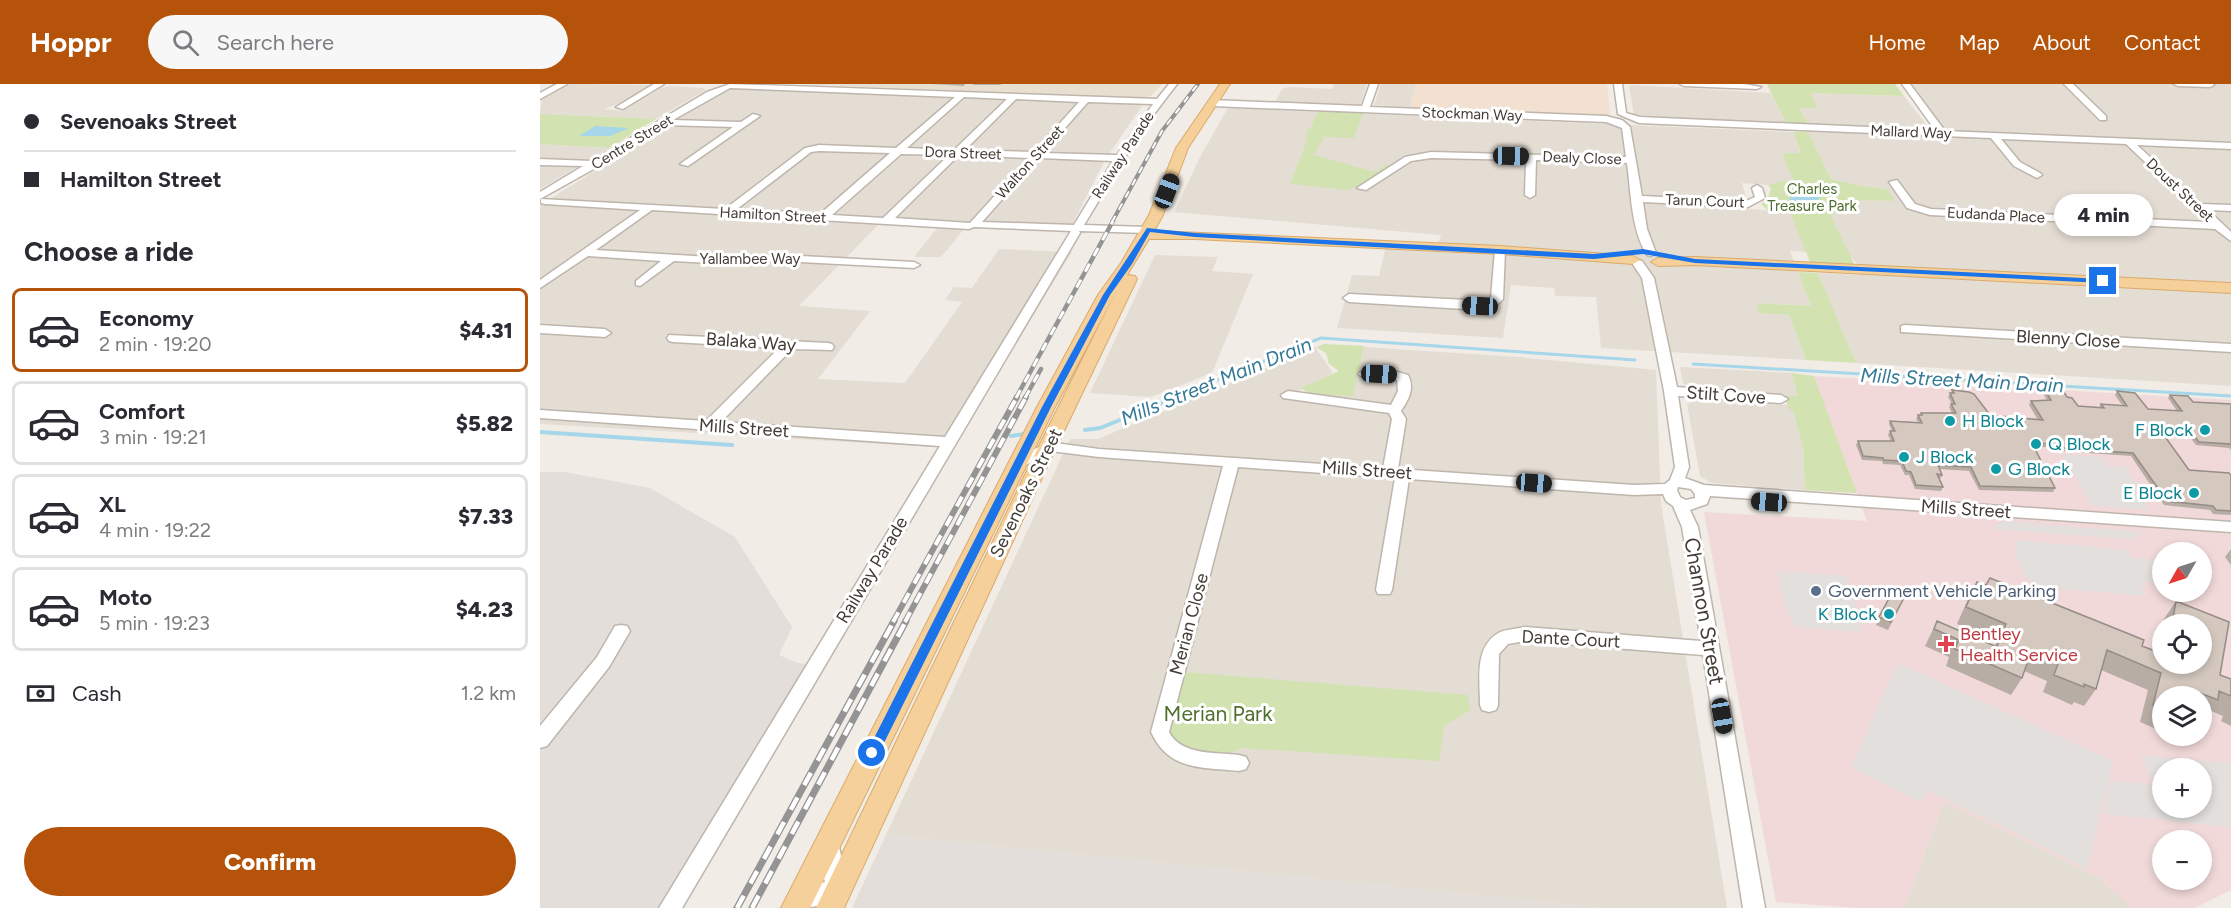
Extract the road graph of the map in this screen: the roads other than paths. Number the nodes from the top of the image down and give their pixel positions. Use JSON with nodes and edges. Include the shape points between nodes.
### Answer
{"nodes":[{"id":1,"x":563,"y":84,"type":"edge"},
{"id":2,"x":660,"y":84,"type":"edge"},
{"id":3,"x":1173,"y":84,"type":"edge"},
{"id":4,"x":1225,"y":84,"type":"edge"},
{"id":5,"x":1235,"y":84,"type":"edge"},
{"id":6,"x":1374,"y":84,"type":"edge"},
{"id":7,"x":1618,"y":84,"type":"edge"},
{"id":8,"x":1684,"y":84,"type":"edge"},
{"id":9,"x":1906,"y":84,"type":"edge"},
{"id":10,"x":2068,"y":84,"type":"edge"},
{"id":11,"x":2178,"y":84,"type":"edge"},
{"id":12,"x":2210,"y":85,"type":"edge"},
{"id":13,"x":722,"y":86,"type":"edge"},
{"id":14,"x":1757,"y":87,"type":"dead end"},
{"id":15,"x":963,"y":94,"type":"junction"},
{"id":16,"x":540,"y":96,"type":"edge"},
{"id":17,"x":1015,"y":96,"type":"junction"},
{"id":18,"x":1086,"y":99,"type":"junction"},
{"id":19,"x":1157,"y":102,"type":"junction"},
{"id":20,"x":1216,"y":103,"type":"junction"},
{"id":21,"x":620,"y":107,"type":"dead end"},
{"id":22,"x":1365,"y":109,"type":"junction"},
{"id":23,"x":756,"y":116,"type":"dead end"},
{"id":24,"x":2103,"y":118,"type":"dead end"},
{"id":25,"x":665,"y":122,"type":"junction"},
{"id":26,"x":740,"y":125,"type":"junction"},
{"id":27,"x":1942,"y":133,"type":"junction"},
{"id":28,"x":1994,"y":136,"type":"junction"},
{"id":29,"x":2129,"y":142,"type":"junction"},
{"id":30,"x":2231,"y":146,"type":"edge"},
{"id":31,"x":899,"y":151,"type":"junction"},
{"id":32,"x":958,"y":152,"type":"junction"},
{"id":33,"x":1036,"y":155,"type":"junction"},
{"id":34,"x":1531,"y":156,"type":"junction"},
{"id":35,"x":1119,"y":158,"type":"junction"},
{"id":36,"x":1630,"y":160,"type":"junction"},
{"id":37,"x":540,"y":162,"type":"edge"},
{"id":38,"x":596,"y":164,"type":"junction"},
{"id":39,"x":685,"y":164,"type":"dead end"},
{"id":40,"x":2037,"y":175,"type":"dead end"},
{"id":41,"x":1894,"y":183,"type":"dead end"},
{"id":42,"x":1362,"y":188,"type":"dead end"},
{"id":43,"x":1757,"y":188,"type":"dead end"},
{"id":44,"x":1530,"y":195,"type":"dead end"},
{"id":45,"x":542,"y":199,"type":"edge"},
{"id":46,"x":1638,"y":199,"type":"junction"},
{"id":47,"x":2197,"y":207,"type":"junction"},
{"id":48,"x":2231,"y":208,"type":"edge"},
{"id":49,"x":648,"y":209,"type":"junction"},
{"id":50,"x":727,"y":212,"type":"junction"},
{"id":51,"x":822,"y":218,"type":"junction"},
{"id":52,"x":886,"y":221,"type":"junction"},
{"id":53,"x":974,"y":225,"type":"junction"},
{"id":54,"x":2218,"y":226,"type":"junction"},
{"id":55,"x":1076,"y":231,"type":"junction"},
{"id":56,"x":1151,"y":233,"type":"junction"},
{"id":57,"x":2231,"y":238,"type":"edge"},
{"id":58,"x":1500,"y":250,"type":"junction"},
{"id":59,"x":586,"y":253,"type":"junction"},
{"id":60,"x":671,"y":258,"type":"junction"},
{"id":61,"x":1645,"y":258,"type":"junction"},
{"id":62,"x":914,"y":265,"type":"dead end"},
{"id":63,"x":640,"y":282,"type":"dead end"},
{"id":64,"x":540,"y":285,"type":"edge"},
{"id":65,"x":2231,"y":288,"type":"edge"},
{"id":66,"x":1349,"y":298,"type":"dead end"},
{"id":67,"x":540,"y":329,"type":"edge"},
{"id":68,"x":1905,"y":329,"type":"dead end"},
{"id":69,"x":605,"y":333,"type":"dead end"},
{"id":70,"x":673,"y":338,"type":"dead end"},
{"id":71,"x":789,"y":345,"type":"junction"},
{"id":72,"x":828,"y":347,"type":"dead end"},
{"id":73,"x":2231,"y":348,"type":"edge"},
{"id":74,"x":1364,"y":374,"type":"dead end"},
{"id":75,"x":1671,"y":391,"type":"junction"},
{"id":76,"x":1288,"y":395,"type":"dead end"},
{"id":77,"x":1781,"y":399,"type":"dead end"},
{"id":78,"x":1394,"y":410,"type":"junction"},
{"id":79,"x":540,"y":414,"type":"edge"},
{"id":80,"x":710,"y":425,"type":"junction"},
{"id":81,"x":948,"y":442,"type":"junction"},
{"id":82,"x":1040,"y":446,"type":"junction"},
{"id":83,"x":1232,"y":461,"type":"junction"},
{"id":84,"x":1682,"y":467,"type":"junction"},
{"id":85,"x":1397,"y":472,"type":"junction"},
{"id":86,"x":1674,"y":493,"type":"junction"},
{"id":87,"x":1698,"y":495,"type":"junction"},
{"id":88,"x":1690,"y":527,"type":"junction"},
{"id":89,"x":2231,"y":527,"type":"edge"},
{"id":90,"x":2231,"y":534,"type":"edge"},
{"id":91,"x":1384,"y":590,"type":"dead end"},
{"id":92,"x":621,"y":631,"type":"dead end"},
{"id":93,"x":1711,"y":649,"type":"junction"},
{"id":94,"x":1489,"y":705,"type":"dead end"},
{"id":95,"x":540,"y":740,"type":"edge"},
{"id":96,"x":1239,"y":763,"type":"dead end"},
{"id":97,"x":830,"y":839,"type":"junction"},
{"id":98,"x":834,"y":899,"type":"edge"},
{"id":99,"x":670,"y":908,"type":"edge"},
{"id":100,"x":797,"y":908,"type":"edge"},
{"id":101,"x":1754,"y":908,"type":"edge"}],
"edges":[{"from":1,"to":16,"type":"street"},
{"from":2,"to":21,"type":"street"},
{"from":3,"to":19,"type":"street","name":"Railway Parade"},
{"from":4,"to":20,"type":"main road","name":"Sevenoaks Street"},
{"from":5,"to":20,"type":"main road","name":"Sevenoaks Street"},
{"from":6,"to":22,"type":"street"},
{"from":7,"to":27,"type":"street","name":"Mallard Way","via":[[1622,114],[1639,120]]},
{"from":8,"to":14,"type":"street"},
{"from":9,"to":27,"type":"street"},
{"from":10,"to":24,"type":"street"},
{"from":11,"to":12,"type":"street"},
{"from":13,"to":15,"type":"street"},
{"from":13,"to":25,"type":"street","name":"Centre Street"},
{"from":15,"to":17,"type":"street"},
{"from":15,"to":31,"type":"street"},
{"from":17,"to":18,"type":"street"},
{"from":17,"to":32,"type":"street"},
{"from":18,"to":19,"type":"street"},
{"from":18,"to":33,"type":"street","name":"Walton Street"},
{"from":19,"to":35,"type":"street","name":"Railway Parade"},
{"from":20,"to":22,"type":"street","name":"Stockman Way"},
{"from":20,"to":56,"type":"main road","name":"Sevenoaks Street"},
{"from":22,"to":36,"type":"street","name":"Stockman Way","via":[[1606,119],[1626,127]]},
{"from":23,"to":26,"type":"street"},
{"from":25,"to":26,"type":"street"},
{"from":25,"to":38,"type":"street","name":"Centre Street"},
{"from":26,"to":39,"type":"street"},
{"from":27,"to":28,"type":"street","name":"Mallard Way"},
{"from":28,"to":29,"type":"street","name":"Mallard Way"},
{"from":28,"to":40,"type":"street","via":[[2017,164]]},
{"from":29,"to":30,"type":"street","name":"Mallard Way"},
{"from":29,"to":47,"type":"street","name":"Doust Street"},
{"from":31,"to":32,"type":"street","name":"Dora Street"},
{"from":31,"to":50,"type":"street","name":"Dora Street","via":[[808,150]]},
{"from":31,"to":51,"type":"street"},
{"from":32,"to":33,"type":"street","name":"Dora Street"},
{"from":32,"to":52,"type":"street"},
{"from":33,"to":35,"type":"street","name":"Dora Street"},
{"from":33,"to":53,"type":"street","name":"Walton Street"},
{"from":34,"to":36,"type":"street","name":"Dealy Close"},
{"from":34,"to":42,"type":"street","name":"Dealy Close","via":[[1418,156]]},
{"from":34,"to":44,"type":"street"},
{"from":35,"to":55,"type":"street","name":"Railway Parade"},
{"from":36,"to":46,"type":"street","name":"Stockman Way"},
{"from":37,"to":38,"type":"street"},
{"from":38,"to":45,"type":"street","name":"Centre Street"},
{"from":41,"to":54,"type":"street","name":"Eudanda Place","via":[[1911,206],[1930,212]]},
{"from":43,"to":46,"type":"street","name":"Tarun Court","via":[[1760,198],[1748,204]]},
{"from":45,"to":49,"type":"street","name":"Hamilton Street"},
{"from":46,"to":61,"type":"street","name":"Stockman Way"},
{"from":47,"to":48,"type":"street"},
{"from":47,"to":54,"type":"street","name":"Doust Street"},
{"from":49,"to":50,"type":"street","name":"Hamilton Street"},
{"from":49,"to":59,"type":"street"},
{"from":50,"to":51,"type":"street","name":"Hamilton Street"},
{"from":51,"to":52,"type":"street","name":"Hamilton Street"},
{"from":52,"to":53,"type":"street","name":"Hamilton Street"},
{"from":53,"to":55,"type":"street","name":"Hamilton Street"},
{"from":54,"to":57,"type":"street","name":"Doust Street"},
{"from":55,"to":56,"type":"street","name":"Hamilton Street"},
{"from":55,"to":81,"type":"street","name":"Railway Parade"},
{"from":56,"to":58,"type":"main road","name":"Hamilton Street"},
{"from":56,"to":82,"type":"main road","name":"Sevenoaks Street","via":[[1106,295]]},
{"from":58,"to":61,"type":"main road","name":"Hamilton Street"},
{"from":58,"to":66,"type":"street","via":[[1497,299],[1491,304]]},
{"from":59,"to":60,"type":"street","name":"Yallambee Way"},
{"from":59,"to":64,"type":"street"},
{"from":60,"to":62,"type":"street","name":"Yallambee Way"},
{"from":60,"to":63,"type":"street"},
{"from":61,"to":65,"type":"main road","name":"Hamilton Street"},
{"from":61,"to":75,"type":"street"},
{"from":67,"to":69,"type":"street"},
{"from":68,"to":73,"type":"street","name":"Blenny Close"},
{"from":70,"to":71,"type":"street","name":"Balaka Way"},
{"from":71,"to":72,"type":"street","name":"Balaka Way"},
{"from":71,"to":80,"type":"street"},
{"from":74,"to":78,"type":"street","via":[[1403,378],[1402,398]]},
{"from":75,"to":77,"type":"street","name":"Stilt Cove"},
{"from":75,"to":84,"type":"street"},
{"from":76,"to":78,"type":"street"},
{"from":78,"to":85,"type":"street","via":[[1399,419]]},
{"from":79,"to":80,"type":"street","name":"Mills Street"},
{"from":80,"to":81,"type":"street","name":"Mills Street"},
{"from":81,"to":99,"type":"street","name":"Railway Parade"},
{"from":82,"to":83,"type":"street","name":"Mills Street","via":[[1083,456],[1099,453]]},
{"from":82,"to":97,"type":"main road","name":"Sevenoaks Street","via":[[1016,465]]},
{"from":82,"to":98,"type":"main road","name":"Sevenoaks Street"},
{"from":83,"to":85,"type":"street","name":"Mills Street"},
{"from":83,"to":96,"type":"street","name":"Merian Close","via":[[1160,732],[1163,744],[1176,754]]},
{"from":84,"to":86,"type":"street"},
{"from":84,"to":87,"type":"street"},
{"from":85,"to":86,"type":"street","name":"Mills Street"},
{"from":85,"to":91,"type":"street"},
{"from":86,"to":87,"type":"street"},
{"from":86,"to":87,"type":"street"},
{"from":86,"to":88,"type":"street","name":"Channon Street"},
{"from":87,"to":88,"type":"street","name":"Channon Street"},
{"from":87,"to":89,"type":"street","name":"Mills Street"},
{"from":87,"to":90,"type":"street","name":"Mills Street"},
{"from":88,"to":93,"type":"street","name":"Channon Street"},
{"from":92,"to":95,"type":"street","via":[[603,662]]},
{"from":93,"to":94,"type":"street","name":"Dante Court","via":[[1525,634],[1503,638],[1490,652]]},
{"from":93,"to":101,"type":"street","name":"Channon Street"},
{"from":97,"to":98,"type":"street"},
{"from":97,"to":100,"type":"main road","name":"Sevenoaks Street"},
{"from":98,"to":100,"type":"street","via":[[821,893]]}]}
